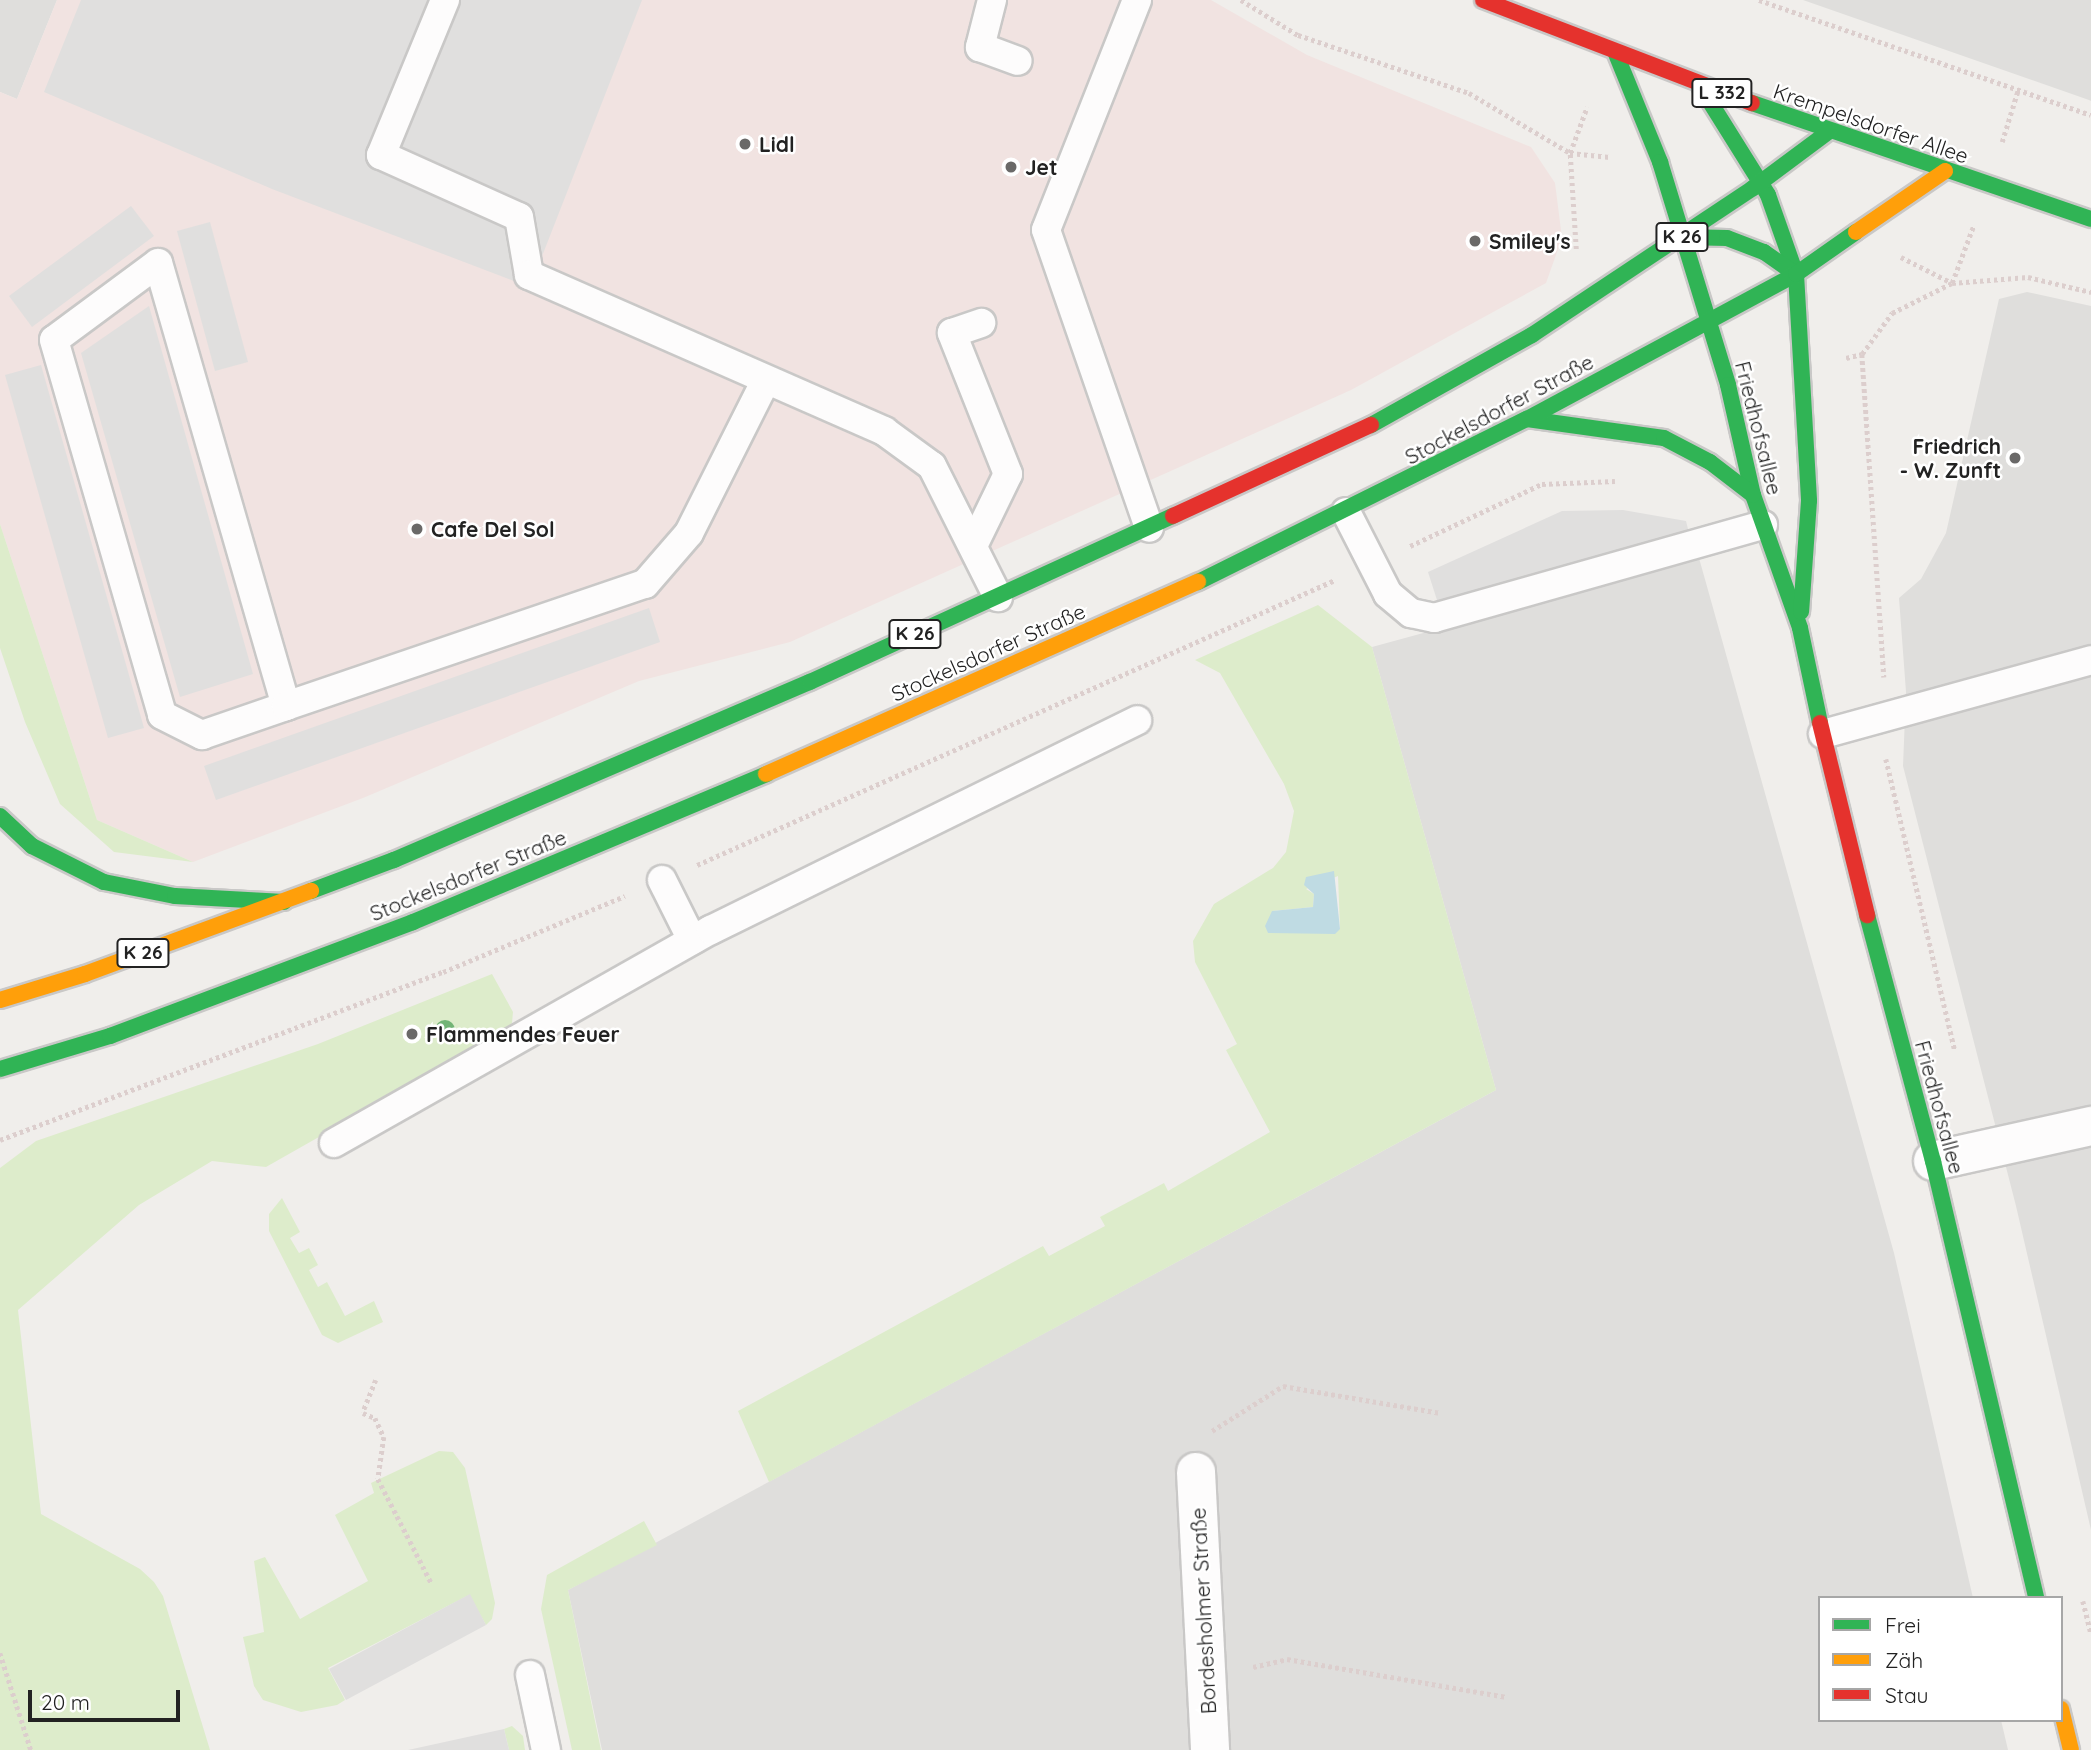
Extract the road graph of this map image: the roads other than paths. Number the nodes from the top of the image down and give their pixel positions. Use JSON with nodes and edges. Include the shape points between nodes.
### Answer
{"nodes":[{"id":1,"x":445,"y":0,"type":"edge"},
{"id":2,"x":992,"y":0,"type":"edge"},
{"id":3,"x":1137,"y":0,"type":"edge"},
{"id":4,"x":1483,"y":0,"type":"edge"},
{"id":5,"x":1616,"y":54,"type":"junction"},
{"id":6,"x":1018,"y":61,"type":"dead end"},
{"id":7,"x":1700,"y":86,"type":"junction"},
{"id":8,"x":1828,"y":132,"type":"junction"},
{"id":9,"x":1945,"y":171,"type":"junction"},
{"id":10,"x":1761,"y":183,"type":"junction"},
{"id":11,"x":2091,"y":219,"type":"edge"},
{"id":12,"x":1682,"y":237,"type":"junction"},
{"id":13,"x":1796,"y":274,"type":"junction"},
{"id":14,"x":1709,"y":322,"type":"junction"},
{"id":15,"x":981,"y":323,"type":"dead end"},
{"id":16,"x":765,"y":382,"type":"junction"},
{"id":17,"x":1527,"y":419,"type":"junction"},
{"id":18,"x":1753,"y":495,"type":"junction"},
{"id":19,"x":1346,"y":512,"type":"junction"},
{"id":20,"x":1763,"y":525,"type":"junction"},
{"id":21,"x":1149,"y":528,"type":"junction"},
{"id":22,"x":973,"y":545,"type":"junction"},
{"id":23,"x":998,"y":597,"type":"junction"},
{"id":24,"x":1800,"y":628,"type":"junction"},
{"id":25,"x":2091,"y":660,"type":"edge"},
{"id":26,"x":286,"y":706,"type":"junction"},
{"id":27,"x":1137,"y":720,"type":"dead end"},
{"id":28,"x":1823,"y":734,"type":"junction"},
{"id":29,"x":0,"y":816,"type":"edge"},
{"id":30,"x":662,"y":880,"type":"road end"},
{"id":31,"x":284,"y":902,"type":"junction"},
{"id":32,"x":692,"y":940,"type":"junction"},
{"id":33,"x":0,"y":1000,"type":"edge"},
{"id":34,"x":0,"y":1069,"type":"edge"},
{"id":35,"x":2091,"y":1126,"type":"edge"},
{"id":36,"x":334,"y":1143,"type":"dead end"},
{"id":37,"x":1933,"y":1161,"type":"junction"},
{"id":38,"x":1196,"y":1472,"type":"road end"},
{"id":39,"x":2036,"y":1596,"type":"edge"},
{"id":40,"x":530,"y":1675,"type":"dead end"},
{"id":41,"x":2063,"y":1717,"type":"edge"},
{"id":42,"x":545,"y":1750,"type":"edge"},
{"id":43,"x":1210,"y":1750,"type":"edge"},
{"id":44,"x":2071,"y":1750,"type":"edge"}],
"edges":[{"from":1,"to":16,"type":"lane","via":[[380,155],[519,217],[529,275]]},
{"from":2,"to":6,"type":"lane","via":[[980,47]]},
{"from":3,"to":21,"type":"lane","via":[[1090,90],[1046,230],[1057,295]]},
{"from":4,"to":5,"type":"main road","name":"Krempelsdorfer Allee","number":"L 332"},
{"from":5,"to":7,"type":"main road","name":"Krempelsdorfer Allee","number":"L 332"},
{"from":5,"to":12,"type":"main road","name":"Friedhofsallee","via":[[1660,162]]},
{"from":7,"to":8,"type":"main road","name":"Krempelsdorfer Allee","number":"L 332"},
{"from":7,"to":10,"type":"main road","name":"Friedhofsallee"},
{"from":8,"to":9,"type":"main road","name":"Krempelsdorfer Allee","number":"L 332"},
{"from":8,"to":10,"type":"main road","name":"Stockelsdorfer Straße","number":"K 26"},
{"from":9,"to":11,"type":"main road","name":"Krempelsdorfer Allee","number":"L 332"},
{"from":9,"to":13,"type":"main road","name":"Stockelsdorfer Straße"},
{"from":10,"to":12,"type":"main road","name":"Stockelsdorfer Straße","number":"K 26"},
{"from":10,"to":13,"type":"main road","name":"Friedhofsallee"},
{"from":12,"to":13,"type":"main road","via":[[1727,238],[1763,252]]},
{"from":12,"to":14,"type":"main road","name":"Friedhofsallee"},
{"from":12,"to":21,"type":"main road","name":"Stockelsdorfer Straße","number":"K 26","via":[[1532,335],[1374,424]]},
{"from":13,"to":14,"type":"main road","name":"Stockelsdorfer Straße"},
{"from":13,"to":24,"type":"main road","name":"Friedhofsallee","via":[[1809,501]]},
{"from":14,"to":17,"type":"main road","name":"Stockelsdorfer Straße"},
{"from":14,"to":18,"type":"main road","name":"Friedhofsallee"},
{"from":15,"to":22,"type":"lane","via":[[951,333],[1008,474]]},
{"from":16,"to":22,"type":"lane","via":[[884,431],[932,466]]},
{"from":16,"to":26,"type":"lane","via":[[689,533],[645,584]]},
{"from":17,"to":18,"type":"main road","via":[[1664,438],[1710,462]]},
{"from":17,"to":19,"type":"main road","name":"Stockelsdorfer Straße"},
{"from":18,"to":20,"type":"main road","name":"Friedhofsallee"},
{"from":19,"to":20,"type":"lane","via":[[1388,594],[1411,613],[1434,618]]},
{"from":19,"to":34,"type":"main road","name":"Stockelsdorfer Straße","via":[[790,763],[414,922],[110,1036]]},
{"from":20,"to":24,"type":"main road","name":"Friedhofsallee"},
{"from":21,"to":23,"type":"main road","name":"Stockelsdorfer Straße","number":"K 26"},
{"from":22,"to":23,"type":"lane"},
{"from":23,"to":31,"type":"main road","name":"Stockelsdorfer Straße","number":"K 26","via":[[810,682]]},
{"from":24,"to":28,"type":"main road","name":"Friedhofsallee"},
{"from":25,"to":28,"type":"lane"},
{"from":26,"to":26,"type":"lane","via":[[202,735],[162,715],[54,340],[158,263]]},
{"from":27,"to":32,"type":"lane"},
{"from":28,"to":37,"type":"main road","name":"Friedhofsallee","via":[[1841,818]]},
{"from":29,"to":31,"type":"main road","via":[[32,846],[104,882],[176,896]]},
{"from":30,"to":32,"type":"lane"},
{"from":31,"to":33,"type":"main road","name":"Stockelsdorfer Straße","number":"K 26"},
{"from":32,"to":36,"type":"lane"},
{"from":35,"to":37,"type":"street"},
{"from":37,"to":39,"type":"main road","name":"Friedhofsallee"},
{"from":38,"to":43,"type":"street","name":"Bordesholmer Straße"},
{"from":40,"to":42,"type":"lane"},
{"from":41,"to":44,"type":"main road"}]}
